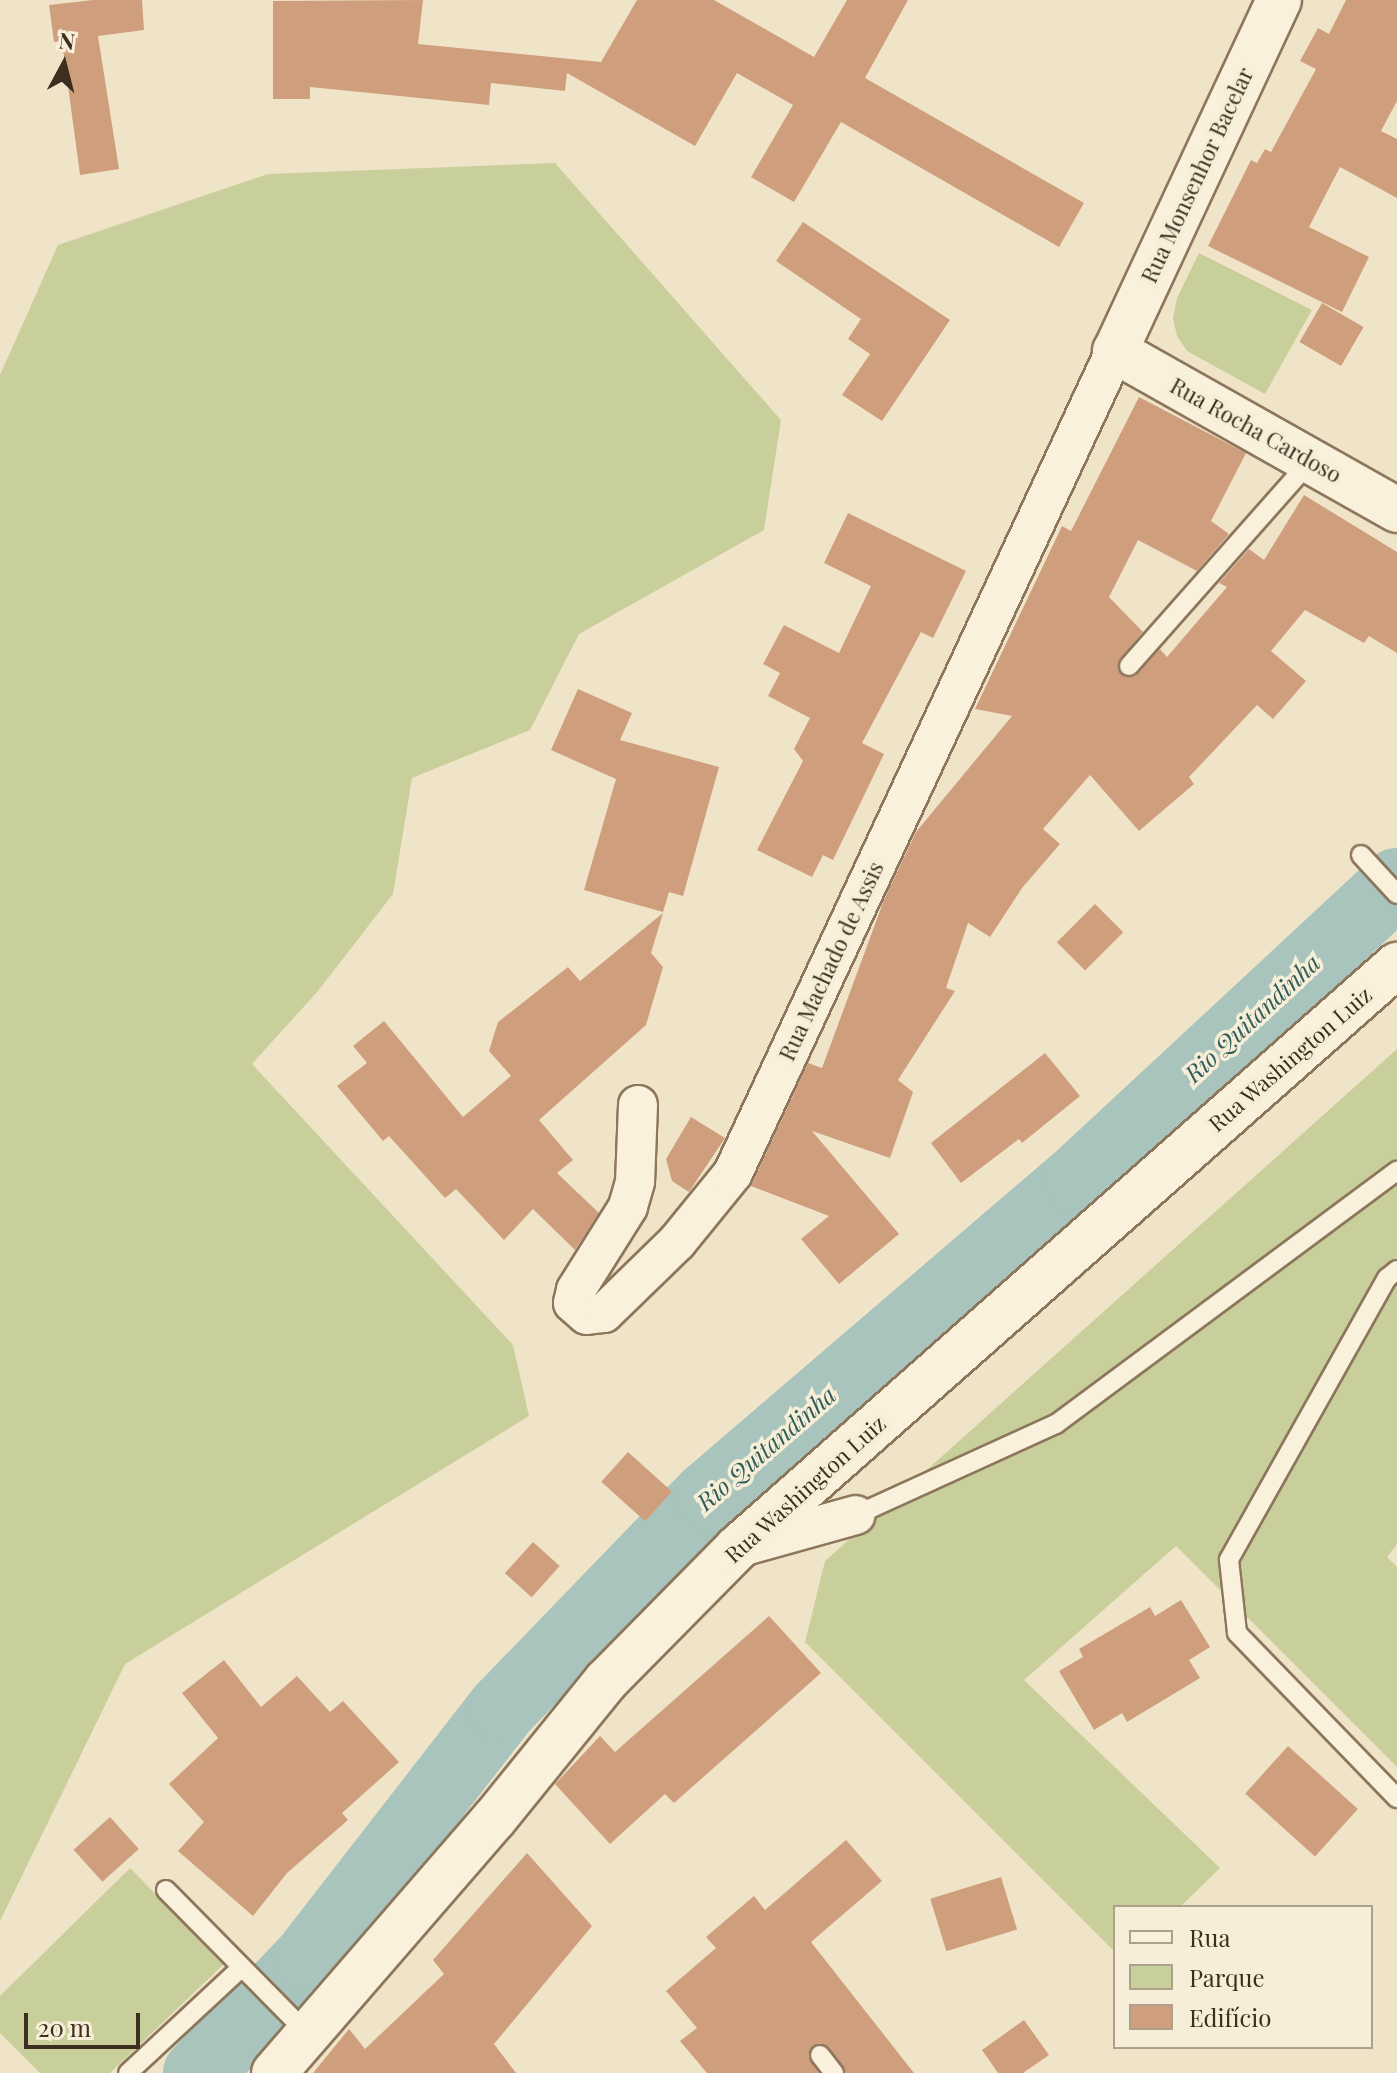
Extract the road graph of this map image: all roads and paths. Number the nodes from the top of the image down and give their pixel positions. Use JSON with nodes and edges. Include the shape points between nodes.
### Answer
{"nodes":[{"id":1,"x":1279,"y":0,"type":"edge"},
{"id":2,"x":1115,"y":351,"type":"junction"},
{"id":3,"x":1311,"y":460,"type":"junction"},
{"id":4,"x":1397,"y":510,"type":"edge"},
{"id":5,"x":1129,"y":666,"type":"dead end"},
{"id":6,"x":1361,"y":855,"type":"dead end"},
{"id":7,"x":1397,"y":894,"type":"edge"},
{"id":8,"x":1397,"y":965,"type":"edge"},
{"id":9,"x":638,"y":1105,"type":"dead end"},
{"id":10,"x":1397,"y":1171,"type":"edge"},
{"id":11,"x":1397,"y":1270,"type":"edge"},
{"id":12,"x":856,"y":1515,"type":"joint"},
{"id":13,"x":737,"y":1548,"type":"junction"},
{"id":14,"x":1397,"y":1798,"type":"edge"},
{"id":15,"x":166,"y":1890,"type":"dead end"},
{"id":16,"x":241,"y":1968,"type":"junction"},
{"id":17,"x":309,"y":2035,"type":"junction"},
{"id":18,"x":820,"y":2055,"type":"dead end"},
{"id":19,"x":128,"y":2073,"type":"edge"},
{"id":20,"x":274,"y":2073,"type":"edge"},
{"id":21,"x":834,"y":2073,"type":"edge"}],
"edges":[{"from":1,"to":2,"type":"main road","name":"Rua Monsenhor Bacelar"},
{"from":2,"to":3,"type":"main road","name":"Rua Rocha Cardoso"},
{"from":2,"to":9,"type":"street","name":"Rua Machado de Assis","via":[[733,1173],[677,1242],[604,1313],[587,1315],[573,1303],[576,1290],[628,1207],[635,1182]]},
{"from":3,"to":4,"type":"main road","name":"Rua Rocha Cardoso"},
{"from":3,"to":5,"type":"lane"},
{"from":6,"to":7,"type":"lane"},
{"from":8,"to":13,"type":"main road","name":"Rua Washington Luiz"},
{"from":10,"to":12,"type":"lane","via":[[1056,1424]]},
{"from":11,"to":14,"type":"lane","via":[[1380,1291],[1229,1560],[1237,1633]]},
{"from":12,"to":13,"type":"street"},
{"from":13,"to":17,"type":"main road","name":"Rua Washington Luiz","via":[[606,1681]]},
{"from":15,"to":16,"type":"lane"},
{"from":16,"to":17,"type":"lane"},
{"from":16,"to":19,"type":"lane"},
{"from":17,"to":20,"type":"main road","name":"Rua Washington Luiz"},
{"from":18,"to":21,"type":"lane"}]}
